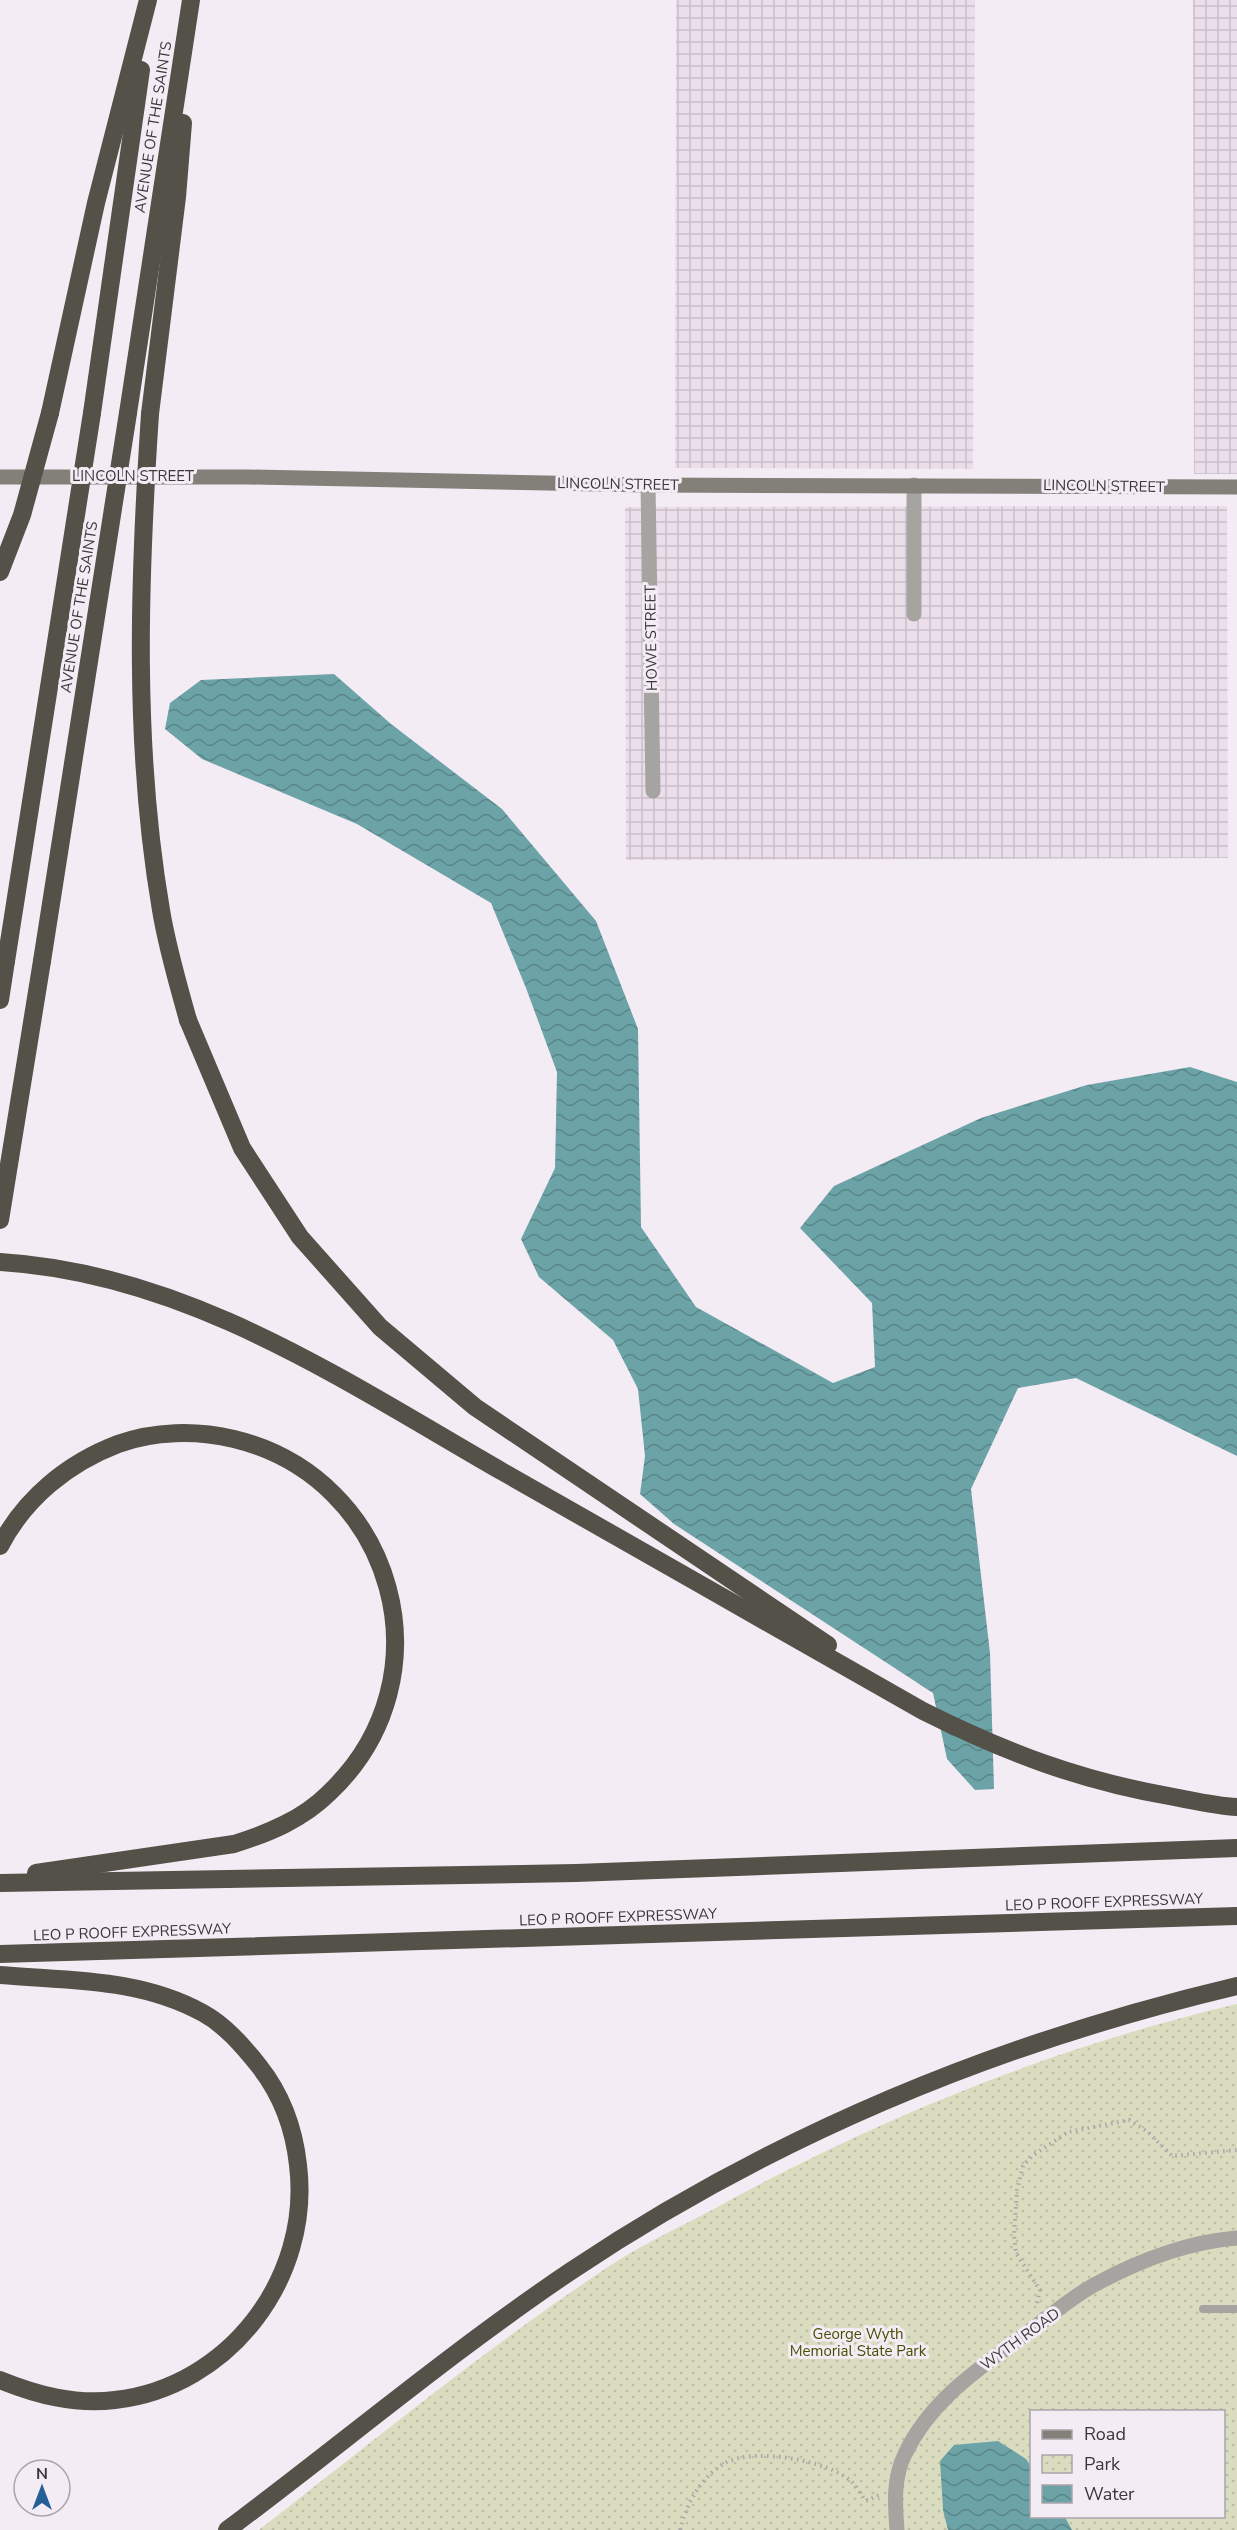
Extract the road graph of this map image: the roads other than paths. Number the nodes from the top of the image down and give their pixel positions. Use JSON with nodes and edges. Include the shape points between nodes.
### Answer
{"nodes":[{"id":1,"x":150,"y":0,"type":"edge"},
{"id":2,"x":192,"y":0,"type":"edge"},
{"id":3,"x":0,"y":477,"type":"edge"},
{"id":4,"x":648,"y":485,"type":"junction"},
{"id":5,"x":915,"y":485,"type":"junction"},
{"id":6,"x":1237,"y":487,"type":"edge"},
{"id":7,"x":0,"y":572,"type":"edge"},
{"id":8,"x":914,"y":614,"type":"dead end"},
{"id":9,"x":653,"y":791,"type":"dead end"},
{"id":10,"x":0,"y":1000,"type":"edge"},
{"id":11,"x":0,"y":1220,"type":"edge"},
{"id":12,"x":0,"y":1262,"type":"edge"},
{"id":13,"x":0,"y":1546,"type":"edge"},
{"id":14,"x":923,"y":1711,"type":"junction"},
{"id":15,"x":1237,"y":1807,"type":"edge"},
{"id":16,"x":1237,"y":1848,"type":"edge"},
{"id":17,"x":0,"y":1878,"type":"edge"},
{"id":18,"x":0,"y":1883,"type":"edge"},
{"id":19,"x":1237,"y":1916,"type":"edge"},
{"id":20,"x":0,"y":1954,"type":"edge"},
{"id":21,"x":0,"y":1975,"type":"edge"},
{"id":22,"x":1237,"y":1986,"type":"edge"},
{"id":23,"x":1237,"y":2238,"type":"edge"},
{"id":24,"x":1203,"y":2309,"type":"dead end"},
{"id":25,"x":1237,"y":2309,"type":"edge"},
{"id":26,"x":0,"y":2380,"type":"edge"},
{"id":27,"x":227,"y":2530,"type":"edge"},
{"id":28,"x":897,"y":2530,"type":"edge"}],
"edges":[{"from":1,"to":7,"type":"highway","bridge":true,"via":[[96,203],[51,413],[22,515]]},
{"from":1,"to":10,"type":"highway","name":"AVENUE OF THE SAINTS","bridge":true,"via":[[92,413]]},
{"from":2,"to":11,"type":"highway","name":"AVENUE OF THE SAINTS","bridge":true},
{"from":2,"to":14,"type":"highway","bridge":true,"via":[[177,197],[150,414],[140,595],[143,739],[161,910],[188,1020],[242,1148],[300,1237],[380,1327],[475,1407]]},
{"from":3,"to":4,"type":"main road","name":"LINCOLN STREET"},
{"from":4,"to":5,"type":"main road","name":"LINCOLN STREET"},
{"from":4,"to":9,"type":"street","name":"HOWE STREET"},
{"from":5,"to":6,"type":"main road","name":"LINCOLN STREET"},
{"from":5,"to":8,"type":"street"},
{"from":12,"to":14,"type":"highway","via":[[83,1274],[179,1301],[219,1317],[357,1388]]},
{"from":13,"to":17,"type":"highway","via":[[41,1492],[78,1463],[101,1451],[147,1436],[220,1436],[267,1449],[327,1487],[358,1523],[380,1561],[397,1634],[396,1658],[384,1708],[362,1754],[330,1792],[286,1824],[234,1844]]},
{"from":14,"to":15,"type":"highway","via":[[1021,1757],[1069,1773],[1153,1794]]},
{"from":16,"to":18,"type":"highway","via":[[576,1873]]},
{"from":19,"to":20,"type":"highway","name":"LEO P ROOFF EXPRESSWAY"},
{"from":21,"to":26,"type":"highway","via":[[144,1989],[205,2014],[248,2052],[281,2099],[292,2127],[301,2186],[286,2270],[254,2321],[216,2360],[152,2391],[116,2400],[58,2398]]},
{"from":22,"to":27,"type":"highway","via":[[1048,2037],[904,2092],[756,2161],[572,2270],[480,2335]]},
{"from":23,"to":28,"type":"street","name":"WYTH ROAD","via":[[1172,2251],[1093,2285],[957,2385],[927,2417],[904,2455],[894,2492]]},
{"from":24,"to":25,"type":"lane"}]}
